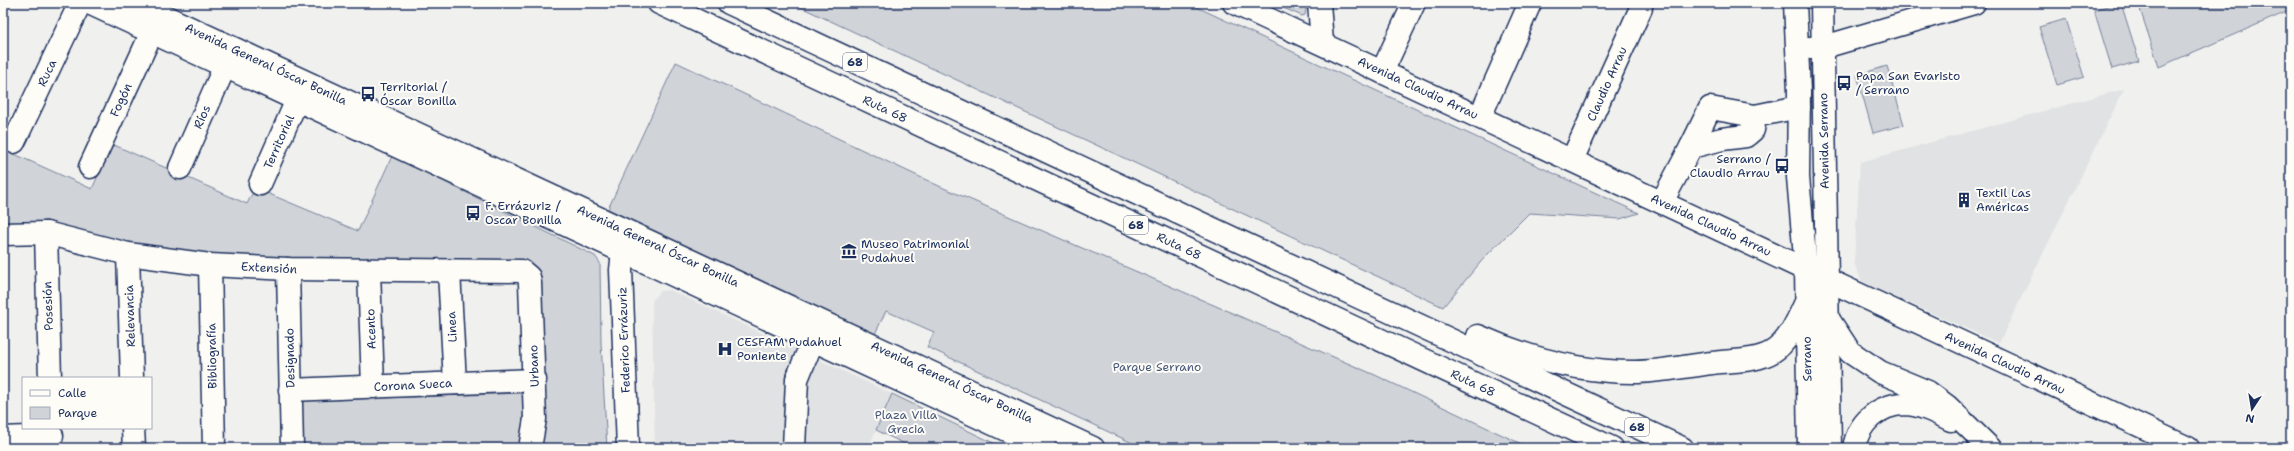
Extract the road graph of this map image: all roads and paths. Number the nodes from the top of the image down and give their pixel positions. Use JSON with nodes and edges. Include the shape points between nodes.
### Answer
{"nodes":[{"id":1,"x":80,"y":3,"type":"edge"},
{"id":2,"x":89,"y":3,"type":"edge"},
{"id":3,"x":136,"y":3,"type":"edge"},
{"id":4,"x":659,"y":3,"type":"edge"},
{"id":5,"x":729,"y":3,"type":"edge"},
{"id":6,"x":1234,"y":3,"type":"edge"},
{"id":7,"x":1319,"y":3,"type":"edge"},
{"id":8,"x":1414,"y":3,"type":"edge"},
{"id":9,"x":1530,"y":3,"type":"edge"},
{"id":10,"x":1795,"y":3,"type":"edge"},
{"id":11,"x":1822,"y":3,"type":"edge"},
{"id":12,"x":1974,"y":3,"type":"edge"},
{"id":13,"x":1944,"y":7,"type":"edge"},
{"id":14,"x":1641,"y":8,"type":"dead end"},
{"id":15,"x":152,"y":32,"type":"junction"},
{"id":16,"x":1322,"y":43,"type":"junction"},
{"id":17,"x":1824,"y":47,"type":"junction"},
{"id":18,"x":1797,"y":49,"type":"junction"},
{"id":19,"x":225,"y":66,"type":"junction"},
{"id":20,"x":1382,"y":72,"type":"junction"},
{"id":21,"x":297,"y":100,"type":"junction"},
{"id":22,"x":1799,"y":107,"type":"junction"},
{"id":23,"x":1756,"y":116,"type":"junction"},
{"id":24,"x":1480,"y":117,"type":"junction"},
{"id":25,"x":14,"y":142,"type":"dead end"},
{"id":26,"x":1691,"y":147,"type":"junction"},
{"id":27,"x":1572,"y":160,"type":"junction"},
{"id":28,"x":90,"y":168,"type":"dead end"},
{"id":29,"x":180,"y":168,"type":"dead end"},
{"id":30,"x":260,"y":184,"type":"dead end"},
{"id":31,"x":1662,"y":202,"type":"junction"},
{"id":32,"x":46,"y":233,"type":"junction"},
{"id":33,"x":3,"y":234,"type":"edge"},
{"id":34,"x":627,"y":242,"type":"junction"},
{"id":35,"x":128,"y":254,"type":"junction"},
{"id":36,"x":210,"y":265,"type":"junction"},
{"id":37,"x":288,"y":269,"type":"junction"},
{"id":38,"x":1806,"y":269,"type":"junction"},
{"id":39,"x":368,"y":270,"type":"junction"},
{"id":40,"x":449,"y":272,"type":"junction"},
{"id":41,"x":1309,"y":273,"type":"junction"},
{"id":42,"x":1827,"y":279,"type":"junction"},
{"id":43,"x":530,"y":283,"type":"joint"},
{"id":44,"x":1806,"y":302,"type":"junction"},
{"id":45,"x":1829,"y":320,"type":"junction"},
{"id":46,"x":812,"y":340,"type":"junction"},
{"id":47,"x":50,"y":377,"type":"edge"},
{"id":48,"x":132,"y":377,"type":"edge"},
{"id":49,"x":535,"y":380,"type":"junction"},
{"id":50,"x":455,"y":383,"type":"junction"},
{"id":51,"x":373,"y":387,"type":"junction"},
{"id":52,"x":290,"y":390,"type":"junction"},
{"id":53,"x":133,"y":429,"type":"edge"},
{"id":54,"x":1968,"y":429,"type":"junction"},
{"id":55,"x":52,"y":437,"type":"edge"},
{"id":56,"x":3,"y":438,"type":"edge"},
{"id":57,"x":134,"y":448,"type":"edge"},
{"id":58,"x":214,"y":448,"type":"edge"},
{"id":59,"x":292,"y":448,"type":"edge"},
{"id":60,"x":530,"y":448,"type":"edge"},
{"id":61,"x":628,"y":448,"type":"edge"},
{"id":62,"x":794,"y":448,"type":"edge"},
{"id":63,"x":1045,"y":448,"type":"edge"},
{"id":64,"x":1093,"y":448,"type":"edge"},
{"id":65,"x":1612,"y":448,"type":"edge"},
{"id":66,"x":1682,"y":448,"type":"edge"},
{"id":67,"x":1809,"y":448,"type":"edge"},
{"id":68,"x":1830,"y":448,"type":"edge"},
{"id":69,"x":1854,"y":448,"type":"edge"},
{"id":70,"x":1990,"y":448,"type":"edge"},
{"id":71,"x":2188,"y":448,"type":"edge"}],
"edges":[{"from":1,"to":25,"type":"main road","name":"Ruca"},
{"from":2,"to":15,"type":"main road","name":"Avenida General Óscar Bonilla"},
{"from":3,"to":34,"type":"main road","name":"Avenida General Óscar Bonilla"},
{"from":4,"to":65,"type":"main road","name":"Ruta 68","number":"68"},
{"from":5,"to":41,"type":"main road","number":"68"},
{"from":6,"to":16,"type":"main road","name":"Avenida Claudio Arrau"},
{"from":7,"to":16,"type":"main road"},
{"from":8,"to":20,"type":"main road"},
{"from":9,"to":24,"type":"main road"},
{"from":10,"to":18,"type":"main road","name":"Avenida Serrano"},
{"from":11,"to":17,"type":"main road","name":"Avenida Serrano"},
{"from":12,"to":13,"type":"main road"},
{"from":13,"to":17,"type":"main road"},
{"from":14,"to":27,"type":"main road","name":"Claudio Arrau"},
{"from":15,"to":19,"type":"main road","name":"Avenida General Óscar Bonilla"},
{"from":15,"to":28,"type":"main road","name":"Fogón"},
{"from":16,"to":20,"type":"main road","name":"Avenida Claudio Arrau"},
{"from":17,"to":18,"type":"main road"},
{"from":17,"to":42,"type":"main road","name":"Avenida Serrano","via":[[1824,219]]},
{"from":18,"to":22,"type":"main road","name":"Avenida Serrano"},
{"from":19,"to":21,"type":"main road","name":"Avenida General Óscar Bonilla"},
{"from":19,"to":29,"type":"main road","name":"Ríos"},
{"from":20,"to":24,"type":"main road","name":"Avenida Claudio Arrau"},
{"from":21,"to":30,"type":"main road","name":"Territorial"},
{"from":21,"to":34,"type":"main road","name":"Avenida General Óscar Bonilla"},
{"from":22,"to":23,"type":"main road"},
{"from":22,"to":38,"type":"main road","name":"Avenida Serrano","via":[[1798,177]]},
{"from":23,"to":26,"type":"main road","via":[[1753,130],[1746,136]]},
{"from":23,"to":26,"type":"main road","via":[[1710,108]]},
{"from":24,"to":27,"type":"main road","name":"Avenida Claudio Arrau"},
{"from":26,"to":31,"type":"main road"},
{"from":27,"to":31,"type":"main road","name":"Avenida Claudio Arrau"},
{"from":31,"to":38,"type":"main road","name":"Avenida Claudio Arrau"},
{"from":32,"to":33,"type":"main road","name":"Extensión"},
{"from":32,"to":35,"type":"main road","name":"Extensión"},
{"from":32,"to":47,"type":"main road","name":"Posesión"},
{"from":34,"to":46,"type":"main road","name":"Avenida General Óscar Bonilla"},
{"from":34,"to":61,"type":"main road","name":"Federico Errázuriz","via":[[621,270]]},
{"from":34,"to":64,"type":"main road","name":"Avenida General Óscar Bonilla"},
{"from":35,"to":36,"type":"main road","name":"Extensión"},
{"from":35,"to":48,"type":"main road","name":"Relevancia"},
{"from":36,"to":37,"type":"main road","name":"Extensión"},
{"from":36,"to":58,"type":"main road","name":"Bibliografía"},
{"from":37,"to":39,"type":"main road","name":"Extensión"},
{"from":37,"to":52,"type":"main road","name":"Designado"},
{"from":38,"to":42,"type":"main road","name":"Avenida Claudio Arrau"},
{"from":38,"to":44,"type":"main road","name":"Serrano"},
{"from":39,"to":40,"type":"main road","name":"Extensión"},
{"from":39,"to":51,"type":"main road","name":"Acento"},
{"from":40,"to":43,"type":"main road","name":"Extensión","via":[[522,271],[529,277]]},
{"from":40,"to":50,"type":"main road","name":"Linea"},
{"from":41,"to":44,"type":"main road","via":[[1431,316],[1504,348],[1543,360],[1585,369],[1610,371],[1665,370],[1736,361],[1771,352],[1788,336]]},
{"from":41,"to":66,"type":"main road","number":"68"},
{"from":42,"to":45,"type":"main road","name":"Serrano"},
{"from":42,"to":71,"type":"main road","name":"Avenida Claudio Arrau"},
{"from":43,"to":49,"type":"main road","name":"Urbano"},
{"from":44,"to":67,"type":"main road","name":"Serrano"},
{"from":45,"to":54,"type":"main road","via":[[1841,342],[1858,359],[1880,372],[1928,392],[1948,406]]},
{"from":45,"to":68,"type":"main road","name":"Serrano"},
{"from":46,"to":62,"type":"main road","via":[[797,379]]},
{"from":46,"to":63,"type":"main road","name":"Avenida General Óscar Bonilla"},
{"from":49,"to":50,"type":"main road","name":"Corona Sueca"},
{"from":49,"to":60,"type":"main road","name":"Urbano","via":[[535,418]]},
{"from":50,"to":51,"type":"main road","name":"Corona Sueca"},
{"from":51,"to":52,"type":"main road","name":"Corona Sueca"},
{"from":52,"to":59,"type":"main road","name":"Designado"},
{"from":53,"to":57,"type":"main road"},
{"from":54,"to":69,"type":"main road","via":[[1938,413],[1904,404],[1875,413],[1867,419]]},
{"from":54,"to":70,"type":"main road"},
{"from":55,"to":56,"type":"main road"}]}
